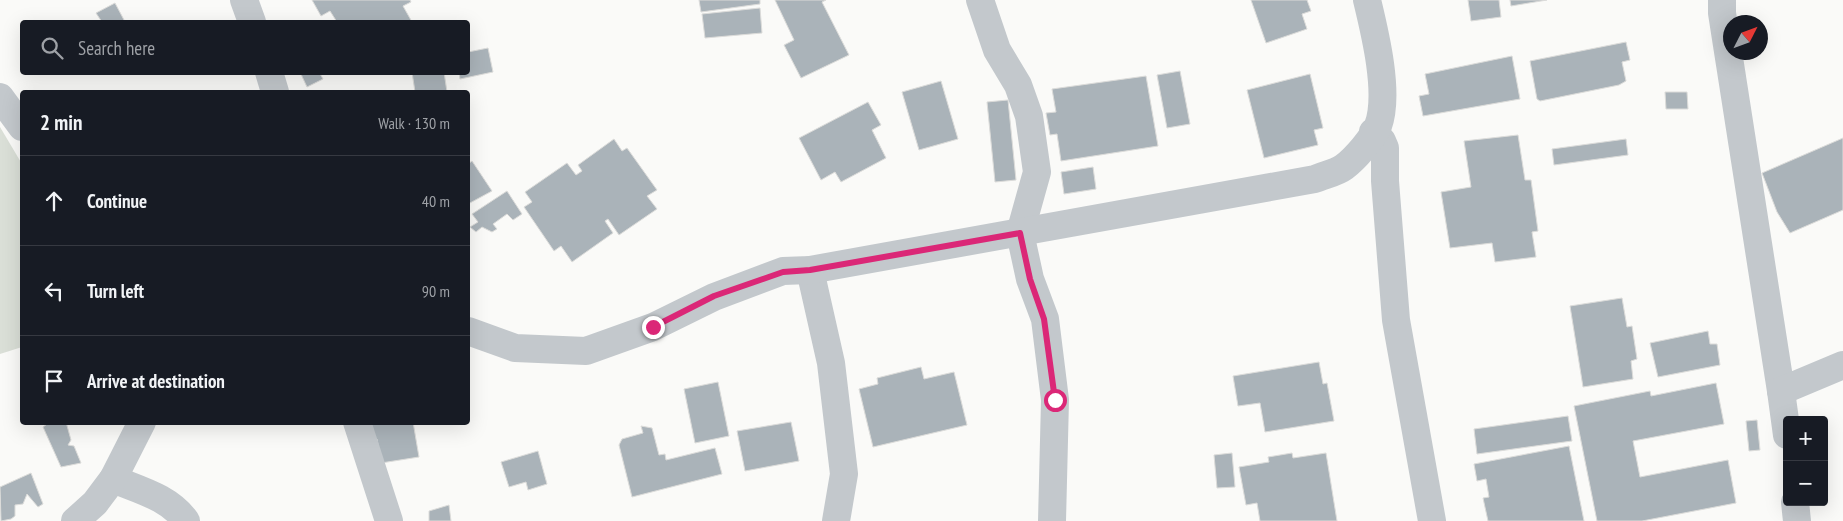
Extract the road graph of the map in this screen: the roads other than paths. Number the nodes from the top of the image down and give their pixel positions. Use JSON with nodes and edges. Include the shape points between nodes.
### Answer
{"nodes":[{"id":1,"x":244,"y":0,"type":"edge"},
{"id":2,"x":980,"y":0,"type":"edge"},
{"id":3,"x":1367,"y":0,"type":"edge"},
{"id":4,"x":1722,"y":0,"type":"edge"},
{"id":5,"x":251,"y":20,"type":"edge"},
{"id":6,"x":269,"y":75,"type":"edge"},
{"id":7,"x":274,"y":90,"type":"edge"},
{"id":8,"x":0,"y":97,"type":"edge"},
{"id":9,"x":20,"y":124,"type":"edge"},
{"id":10,"x":1373,"y":132,"type":"junction"},
{"id":11,"x":1020,"y":233,"type":"junction"},
{"id":12,"x":810,"y":270,"type":"junction"},
{"id":13,"x":470,"y":332,"type":"edge"},
{"id":14,"x":1843,"y":365,"type":"edge"},
{"id":15,"x":1781,"y":391,"type":"junction"},
{"id":16,"x":1784,"y":416,"type":"edge"},
{"id":17,"x":140,"y":425,"type":"edge"},
{"id":18,"x":358,"y":425,"type":"edge"},
{"id":19,"x":113,"y":479,"type":"junction"},
{"id":20,"x":1795,"y":506,"type":"edge"},
{"id":21,"x":74,"y":521,"type":"edge"},
{"id":22,"x":186,"y":521,"type":"edge"},
{"id":23,"x":390,"y":521,"type":"edge"},
{"id":24,"x":836,"y":521,"type":"edge"},
{"id":25,"x":1052,"y":521,"type":"edge"},
{"id":26,"x":1432,"y":521,"type":"edge"},
{"id":27,"x":1797,"y":521,"type":"edge"}],
"edges":[{"from":1,"to":5,"type":"street"},
{"from":2,"to":11,"type":"street","via":[[996,50],[1018,85],[1028,116],[1037,172]]},
{"from":3,"to":10,"type":"street","via":[[1378,45],[1382,96],[1378,125]]},
{"from":4,"to":15,"type":"street"},
{"from":6,"to":7,"type":"street"},
{"from":8,"to":9,"type":"street"},
{"from":10,"to":11,"type":"street","via":[[1343,168],[1315,178]]},
{"from":10,"to":26,"type":"street","via":[[1385,148],[1396,320]]},
{"from":11,"to":12,"type":"street"},
{"from":11,"to":25,"type":"street","via":[[1030,279],[1044,319],[1055,400]]},
{"from":12,"to":13,"type":"street","via":[[783,272],[714,296],[653,327],[586,351],[515,348]]},
{"from":12,"to":24,"type":"street","via":[[831,363],[844,474]]},
{"from":14,"to":15,"type":"street"},
{"from":15,"to":16,"type":"street"},
{"from":17,"to":19,"type":"street"},
{"from":18,"to":23,"type":"street"},
{"from":19,"to":21,"type":"street","via":[[95,503]]},
{"from":19,"to":22,"type":"street","via":[[158,497],[174,507]]},
{"from":20,"to":27,"type":"street"}]}
